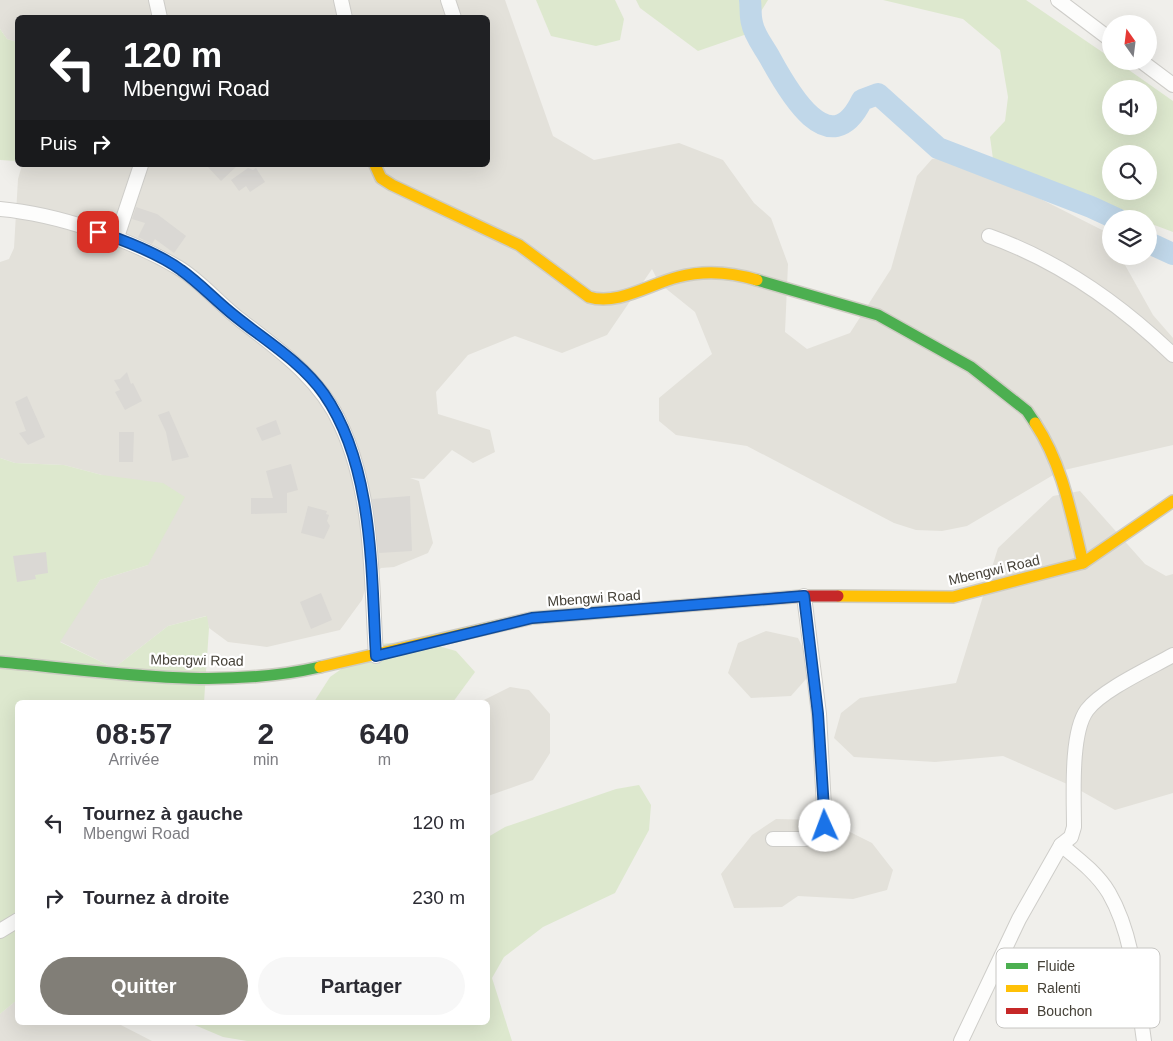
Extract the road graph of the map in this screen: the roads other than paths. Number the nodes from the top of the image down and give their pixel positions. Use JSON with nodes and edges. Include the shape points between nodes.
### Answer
{"nodes":[{"id":1,"x":156,"y":0,"type":"edge"},
{"id":2,"x":341,"y":0,"type":"edge"},
{"id":3,"x":448,"y":0,"type":"edge"},
{"id":4,"x":1058,"y":0,"type":"edge"},
{"id":5,"x":159,"y":15,"type":"edge"},
{"id":6,"x":344,"y":15,"type":"edge"},
{"id":7,"x":453,"y":15,"type":"edge"},
{"id":8,"x":1102,"y":33,"type":"edge"},
{"id":9,"x":1153,"y":70,"type":"edge"},
{"id":10,"x":1173,"y":85,"type":"edge"},
{"id":11,"x":140,"y":167,"type":"edge"},
{"id":12,"x":376,"y":167,"type":"edge"},
{"id":13,"x":0,"y":210,"type":"edge"},
{"id":14,"x":989,"y":236,"type":"dead end"},
{"id":15,"x":117,"y":237,"type":"junction"},
{"id":16,"x":1173,"y":355,"type":"edge"},
{"id":17,"x":1173,"y":501,"type":"edge"},
{"id":18,"x":1083,"y":563,"type":"junction"},
{"id":19,"x":804,"y":596,"type":"junction"},
{"id":20,"x":1173,"y":655,"type":"edge"},
{"id":21,"x":376,"y":656,"type":"junction"},
{"id":22,"x":0,"y":662,"type":"edge"},
{"id":23,"x":773,"y":839,"type":"dead end"},
{"id":24,"x":1061,"y":845,"type":"junction"},
{"id":25,"x":15,"y":922,"type":"edge"},
{"id":26,"x":0,"y":931,"type":"edge"},
{"id":27,"x":1005,"y":948,"type":"edge"},
{"id":28,"x":1129,"y":948,"type":"edge"},
{"id":29,"x":996,"y":967,"type":"edge"},
{"id":30,"x":1142,"y":1028,"type":"edge"},
{"id":31,"x":961,"y":1041,"type":"edge"},
{"id":32,"x":1144,"y":1041,"type":"edge"}],
"edges":[{"from":1,"to":5,"type":"street"},
{"from":2,"to":6,"type":"street"},
{"from":3,"to":7,"type":"street"},
{"from":4,"to":8,"type":"street"},
{"from":9,"to":10,"type":"street"},
{"from":11,"to":15,"type":"street"},
{"from":12,"to":18,"type":"main road","via":[[381,178],[392,185],[519,245],[589,297],[598,300],[615,298],[677,277],[696,274],[740,275],[878,315],[971,367],[1027,411],[1049,444],[1060,471]]},
{"from":13,"to":15,"type":"street","via":[[23,211]]},
{"from":14,"to":16,"type":"street","via":[[1023,248],[1064,270],[1120,308]]},
{"from":15,"to":21,"type":"street","via":[[180,269],[285,354],[324,394],[341,425],[358,474],[368,527]]},
{"from":17,"to":18,"type":"main road","name":"Mbengwi Road"},
{"from":18,"to":19,"type":"main road","name":"Mbengwi Road","via":[[953,597]]},
{"from":19,"to":21,"type":"main road","name":"Mbengwi Road","via":[[532,618]]},
{"from":19,"to":23,"type":"street","via":[[818,714],[825,826],[823,832],[805,839]]},
{"from":20,"to":24,"type":"street","via":[[1105,694],[1087,710],[1077,737],[1074,827],[1071,837]]},
{"from":21,"to":22,"type":"main road","name":"Mbengwi Road","via":[[299,672],[232,678],[163,676]]},
{"from":24,"to":27,"type":"street"},
{"from":24,"to":28,"type":"street","via":[[1103,885],[1121,919]]},
{"from":25,"to":26,"type":"street"},
{"from":29,"to":31,"type":"street"},
{"from":30,"to":32,"type":"street"}]}
